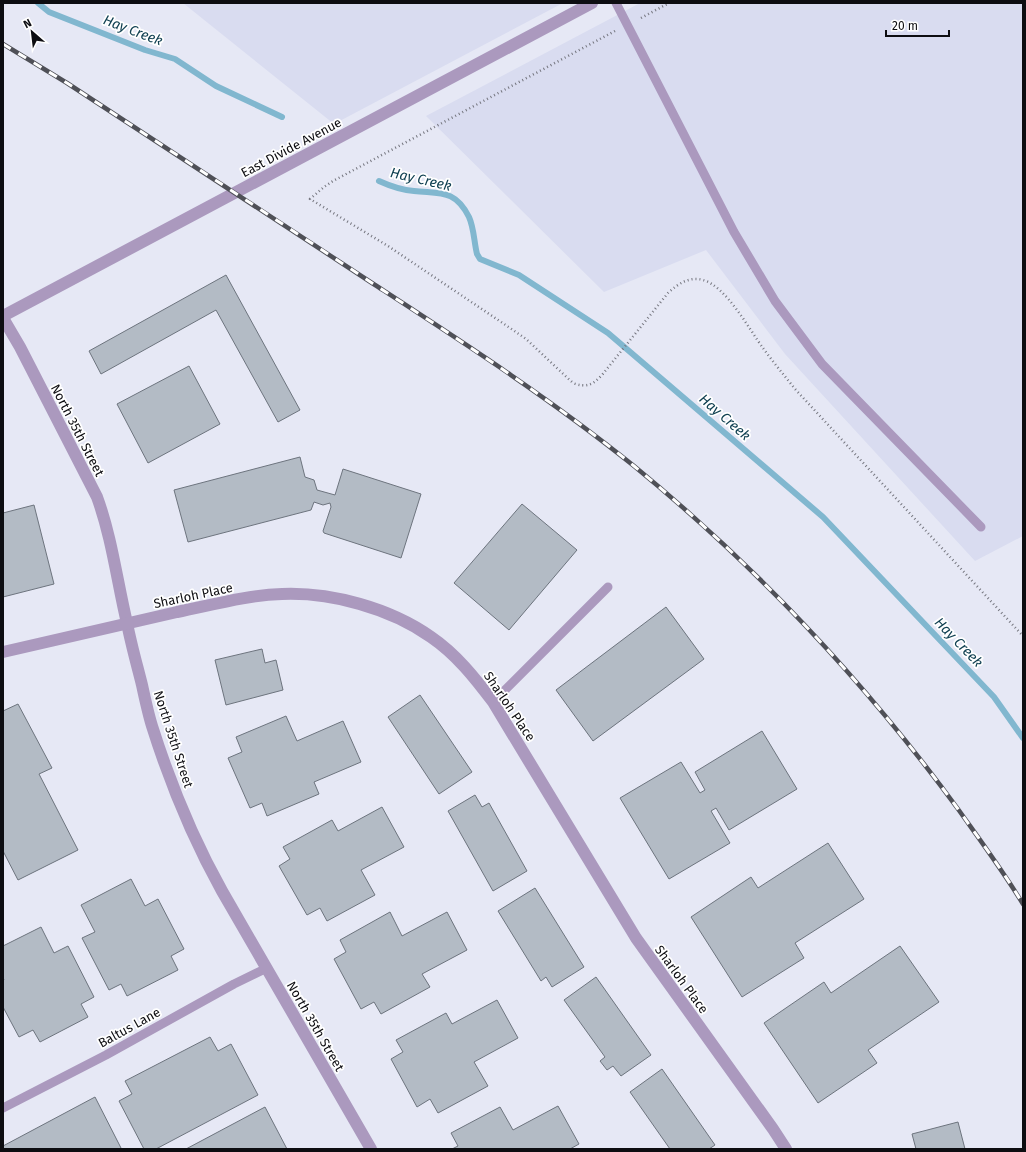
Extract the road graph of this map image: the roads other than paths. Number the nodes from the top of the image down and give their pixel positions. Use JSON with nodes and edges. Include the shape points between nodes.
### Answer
{"nodes":[{"id":1,"x":592,"y":3,"type":"edge"},
{"id":2,"x":616,"y":3,"type":"edge"},
{"id":3,"x":3,"y":317,"type":"edge"},
{"id":4,"x":982,"y":527,"type":"dead end"},
{"id":5,"x":608,"y":587,"type":"dead end"},
{"id":6,"x":127,"y":623,"type":"junction"},
{"id":7,"x":3,"y":652,"type":"edge"},
{"id":8,"x":493,"y":702,"type":"junction"},
{"id":9,"x":267,"y":968,"type":"junction"},
{"id":10,"x":3,"y":1108,"type":"edge"},
{"id":11,"x":371,"y":1149,"type":"edge"},
{"id":12,"x":786,"y":1149,"type":"edge"}],
"edges":[{"from":1,"to":3,"type":"street","name":"East Divide Avenue"},
{"from":2,"to":4,"type":"lane","via":[[734,232],[775,301],[822,364]]},
{"from":3,"to":6,"type":"street","name":"North 35th Street","via":[[97,496],[110,538]]},
{"from":5,"to":8,"type":"lane"},
{"from":6,"to":7,"type":"street","name":"Sharloh Place"},
{"from":6,"to":8,"type":"street","name":"Sharloh Place","via":[[253,596],[308,594],[342,599],[404,621],[431,637],[474,677]]},
{"from":6,"to":9,"type":"street","name":"North 35th Street","via":[[152,725],[192,833]]},
{"from":8,"to":12,"type":"street","name":"Sharloh Place","via":[[636,938]]},
{"from":9,"to":10,"type":"lane","name":"Baltus Lane"},
{"from":9,"to":11,"type":"street","name":"North 35th Street"}]}
